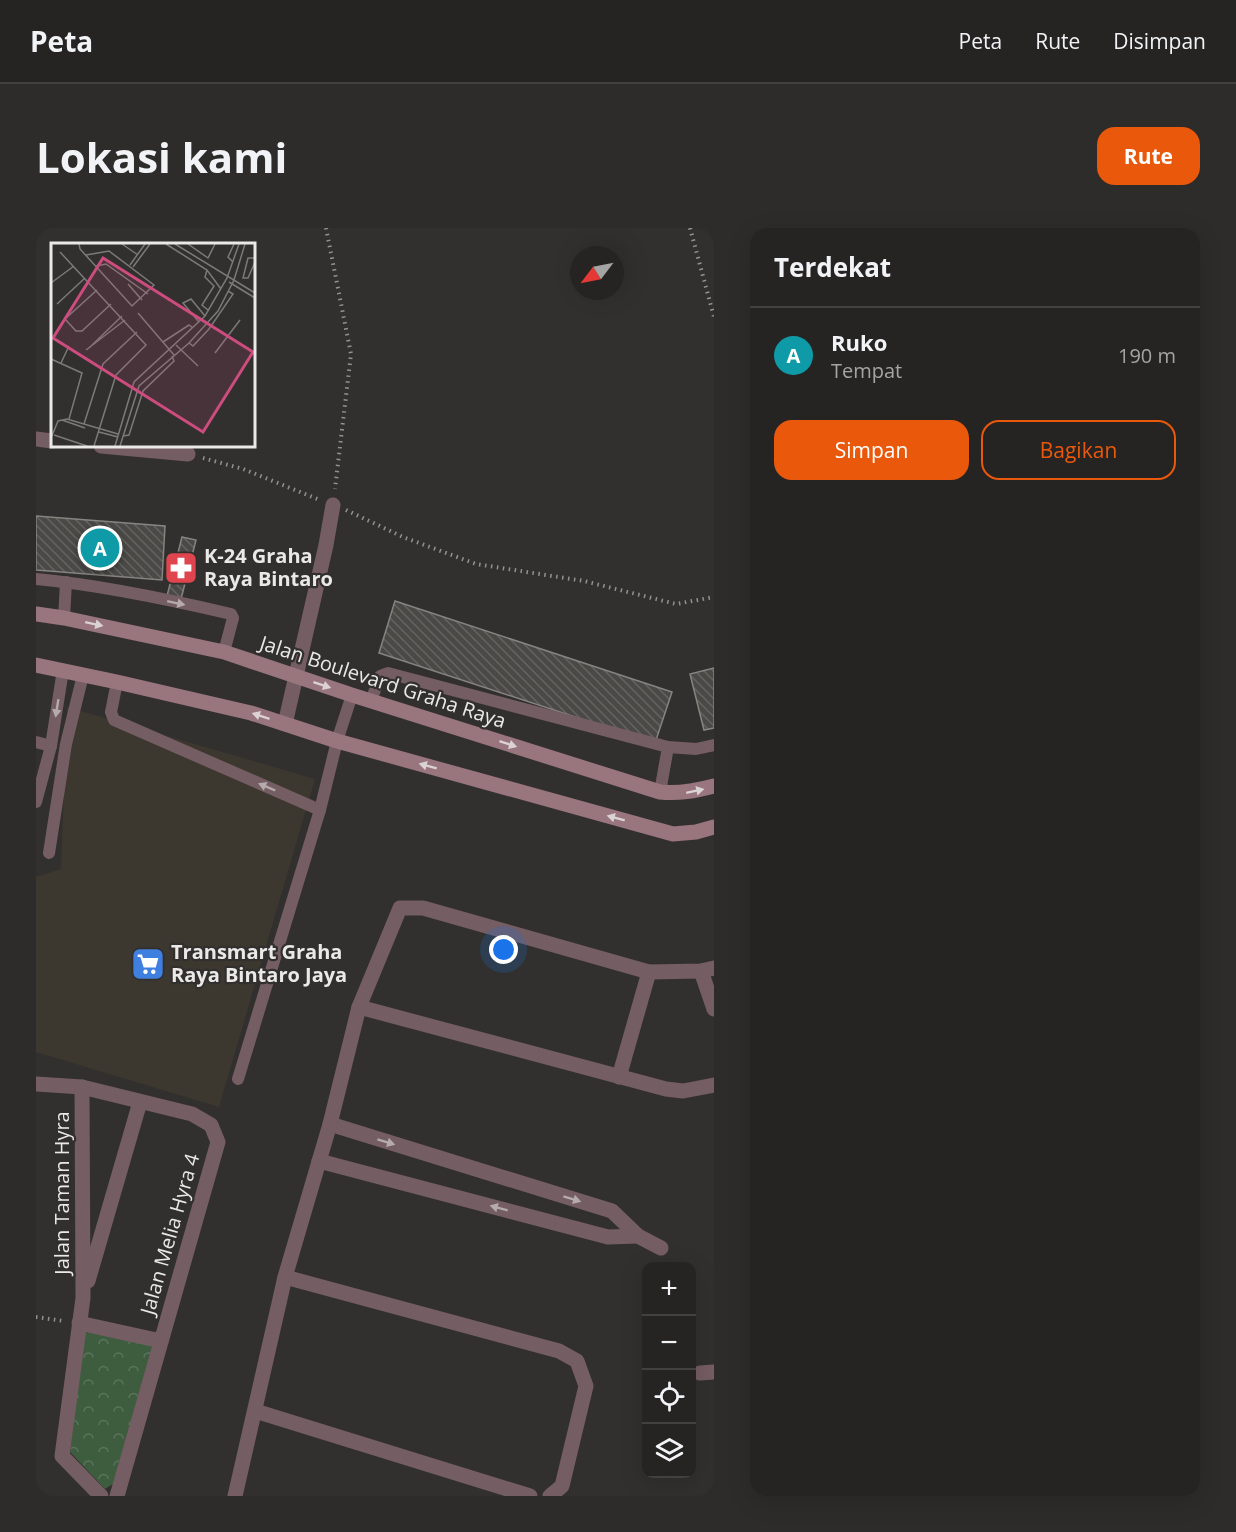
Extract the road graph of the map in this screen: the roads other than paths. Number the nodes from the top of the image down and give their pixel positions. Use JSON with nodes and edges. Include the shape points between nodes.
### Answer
{"nodes":[{"id":1,"x":36,"y":439,"type":"edge"},
{"id":2,"x":51,"y":441,"type":"edge"},
{"id":3,"x":112,"y":447,"type":"edge"},
{"id":4,"x":188,"y":454,"type":"road end"},
{"id":5,"x":333,"y":505,"type":"road end"},
{"id":6,"x":36,"y":579,"type":"edge"},
{"id":7,"x":66,"y":582,"type":"junction"},
{"id":8,"x":36,"y":614,"type":"edge"},
{"id":9,"x":64,"y":618,"type":"junction"},
{"id":10,"x":224,"y":652,"type":"junction"},
{"id":11,"x":36,"y":665,"type":"edge"},
{"id":12,"x":63,"y":670,"type":"junction"},
{"id":13,"x":84,"y":675,"type":"junction"},
{"id":14,"x":297,"y":677,"type":"junction"},
{"id":15,"x":117,"y":682,"type":"junction"},
{"id":16,"x":352,"y":695,"type":"junction"},
{"id":17,"x":371,"y":701,"type":"junction"},
{"id":18,"x":285,"y":724,"type":"junction"},
{"id":19,"x":336,"y":741,"type":"junction"},
{"id":20,"x":36,"y":742,"type":"edge"},
{"id":21,"x":714,"y":745,"type":"edge"},
{"id":22,"x":51,"y":746,"type":"junction"},
{"id":23,"x":668,"y":747,"type":"junction"},
{"id":24,"x":714,"y":786,"type":"edge"},
{"id":25,"x":660,"y":792,"type":"junction"},
{"id":26,"x":36,"y":802,"type":"edge"},
{"id":27,"x":320,"y":810,"type":"junction"},
{"id":28,"x":714,"y":827,"type":"edge"},
{"id":29,"x":49,"y":853,"type":"dead end"},
{"id":30,"x":708,"y":969,"type":"edge"},
{"id":31,"x":649,"y":972,"type":"junction"},
{"id":32,"x":359,"y":1007,"type":"junction"},
{"id":33,"x":714,"y":1009,"type":"edge"},
{"id":34,"x":619,"y":1077,"type":"junction"},
{"id":35,"x":238,"y":1079,"type":"dead end"},
{"id":36,"x":36,"y":1084,"type":"edge"},
{"id":37,"x":714,"y":1085,"type":"edge"},
{"id":38,"x":82,"y":1087,"type":"junction"},
{"id":39,"x":140,"y":1102,"type":"junction"},
{"id":40,"x":330,"y":1124,"type":"junction"},
{"id":41,"x":319,"y":1161,"type":"junction"},
{"id":42,"x":638,"y":1236,"type":"junction"},
{"id":43,"x":660,"y":1248,"type":"dead end"},
{"id":44,"x":285,"y":1277,"type":"junction"},
{"id":45,"x":83,"y":1298,"type":"junction"},
{"id":46,"x":79,"y":1323,"type":"junction"},
{"id":47,"x":161,"y":1341,"type":"junction"},
{"id":48,"x":255,"y":1411,"type":"junction"},
{"id":49,"x":101,"y":1496,"type":"edge"},
{"id":50,"x":117,"y":1496,"type":"edge"},
{"id":51,"x":235,"y":1496,"type":"edge"},
{"id":52,"x":530,"y":1496,"type":"edge"},
{"id":53,"x":550,"y":1496,"type":"edge"}],
"edges":[{"from":1,"to":2,"type":"street"},
{"from":3,"to":4,"type":"street"},
{"from":5,"to":14,"type":"street"},
{"from":6,"to":7,"type":"lane"},
{"from":7,"to":9,"type":"lane"},
{"from":7,"to":10,"type":"lane","one_way":true,"via":[[231,614]]},
{"from":8,"to":9,"type":"main road","name":"Jalan Boulevard Graha Raya"},
{"from":9,"to":10,"type":"main road","name":"Jalan Boulevard Graha Raya","one_way":true},
{"from":10,"to":14,"type":"main road","name":"Jalan Boulevard Graha Raya"},
{"from":11,"to":12,"type":"main road"},
{"from":12,"to":13,"type":"main road"},
{"from":12,"to":22,"type":"lane","one_way":true},
{"from":13,"to":15,"type":"main road"},
{"from":13,"to":29,"type":"lane","via":[[66,744]]},
{"from":14,"to":16,"type":"main road","name":"Jalan Boulevard Graha Raya","one_way":true},
{"from":14,"to":18,"type":"street"},
{"from":18,"to":15,"type":"main road","one_way":true},
{"from":27,"to":15,"type":"lane","one_way":true,"via":[[114,720],[111,712]]},
{"from":16,"to":17,"type":"main road","name":"Jalan Boulevard Graha Raya"},
{"from":16,"to":19,"type":"lane"},
{"from":17,"to":23,"type":"lane","via":[[380,676],[388,673]]},
{"from":17,"to":25,"type":"main road","name":"Jalan Boulevard Graha Raya","one_way":true},
{"from":18,"to":19,"type":"main road"},
{"from":19,"to":27,"type":"lane"},
{"from":28,"to":19,"type":"main road","one_way":true,"via":[[673,834]]},
{"from":20,"to":22,"type":"lane"},
{"from":21,"to":23,"type":"lane","via":[[696,749]]},
{"from":22,"to":26,"type":"lane"},
{"from":23,"to":25,"type":"lane"},
{"from":25,"to":24,"type":"main road","name":"Jalan Boulevard Graha Raya","one_way":true,"via":[[676,794]]},
{"from":27,"to":35,"type":"lane"},
{"from":30,"to":31,"type":"street"},
{"from":30,"to":33,"type":"street"},
{"from":31,"to":32,"type":"street","via":[[423,908],[400,908]]},
{"from":31,"to":34,"type":"street"},
{"from":32,"to":34,"type":"street"},
{"from":32,"to":40,"type":"street"},
{"from":34,"to":37,"type":"street","via":[[682,1091]]},
{"from":36,"to":38,"type":"street","name":"Jalan Melia Hyra 4"},
{"from":38,"to":39,"type":"street","name":"Jalan Melia Hyra 4"},
{"from":38,"to":45,"type":"street","name":"Jalan Taman Hyra"},
{"from":39,"to":45,"type":"street","name":"Jalan Taman Hyra"},
{"from":39,"to":47,"type":"street","name":"Jalan Melia Hyra 4","via":[[192,1114],[211,1125],[218,1142]]},
{"from":40,"to":41,"type":"street"},
{"from":40,"to":42,"type":"street","one_way":true,"via":[[612,1211]]},
{"from":42,"to":41,"type":"street","one_way":true,"via":[[608,1237]]},
{"from":41,"to":44,"type":"street"},
{"from":42,"to":43,"type":"street"},
{"from":44,"to":48,"type":"street"},
{"from":44,"to":53,"type":"street","via":[[559,1351],[577,1361],[586,1386],[562,1486]]},
{"from":45,"to":46,"type":"street","name":"Jalan Taman Hyra"},
{"from":46,"to":47,"type":"street"},
{"from":46,"to":49,"type":"street","name":"Jalan Taman Hyra","via":[[62,1456]]},
{"from":47,"to":50,"type":"street","name":"Jalan Melia Hyra 4"},
{"from":48,"to":51,"type":"street"},
{"from":48,"to":52,"type":"street"}]}
